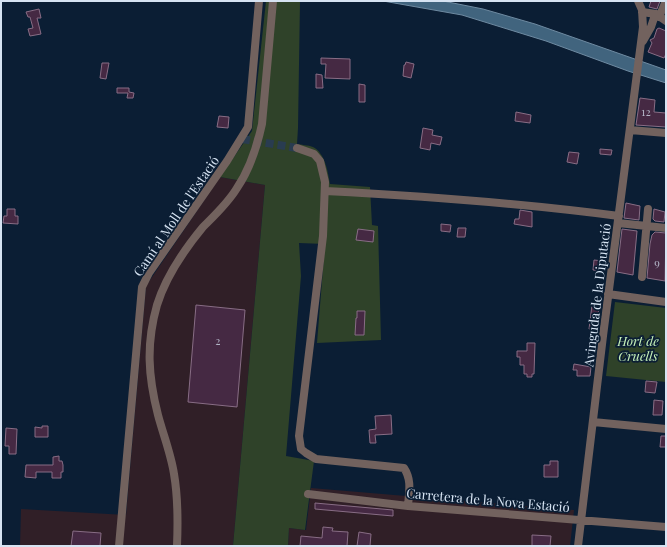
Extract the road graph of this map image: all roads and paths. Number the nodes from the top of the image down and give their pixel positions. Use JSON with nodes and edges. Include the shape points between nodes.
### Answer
{"nodes":[{"id":1,"x":259,"y":1,"type":"edge"},
{"id":2,"x":273,"y":1,"type":"edge"},
{"id":3,"x":638,"y":1,"type":"edge"},
{"id":4,"x":666,"y":2,"type":"edge"},
{"id":5,"x":642,"y":16,"type":"junction"},
{"id":6,"x":660,"y":19,"type":"edge"},
{"id":7,"x":642,"y":43,"type":"junction"},
{"id":8,"x":630,"y":130,"type":"junction"},
{"id":9,"x":666,"y":133,"type":"edge"},
{"id":10,"x":297,"y":148,"type":"tunnel mouth"},
{"id":11,"x":325,"y":191,"type":"junction"},
{"id":12,"x":648,"y":209,"type":"dead end"},
{"id":13,"x":618,"y":220,"type":"junction"},
{"id":14,"x":647,"y":226,"type":"junction"},
{"id":15,"x":666,"y":228,"type":"edge"},
{"id":16,"x":642,"y":277,"type":"dead end"},
{"id":17,"x":608,"y":294,"type":"junction"},
{"id":18,"x":666,"y":302,"type":"edge"},
{"id":19,"x":593,"y":422,"type":"junction"},
{"id":20,"x":666,"y":429,"type":"edge"},
{"id":21,"x":308,"y":494,"type":"dead end"},
{"id":22,"x":408,"y":506,"type":"junction"},
{"id":23,"x":582,"y":520,"type":"junction"},
{"id":24,"x":666,"y":527,"type":"edge"},
{"id":25,"x":119,"y":546,"type":"edge"},
{"id":26,"x":177,"y":546,"type":"edge"},
{"id":27,"x":578,"y":546,"type":"edge"}],
"edges":[{"from":1,"to":25,"type":"street","name":"Camí al Moll de l'Estació","via":[[246,133],[142,286]]},
{"from":2,"to":26,"type":"street","via":[[258,143],[237,189],[177,262],[158,303],[151,331],[151,384],[174,472]]},
{"from":3,"to":5,"type":"street"},
{"from":4,"to":6,"type":"street"},
{"from":5,"to":6,"type":"street","via":[[656,14]]},
{"from":5,"to":7,"type":"street","name":"Avinguda de la Diputació"},
{"from":6,"to":7,"type":"street","via":[[651,27]]},
{"from":7,"to":8,"type":"street","name":"Avinguda de la Diputació"},
{"from":8,"to":9,"type":"street"},
{"from":8,"to":13,"type":"street","name":"Avinguda de la Diputació"},
{"from":10,"to":11,"type":"street","via":[[314,154],[320,161]]},
{"from":11,"to":13,"type":"street","via":[[508,203]]},
{"from":11,"to":22,"type":"street","via":[[323,236],[300,436],[301,449],[316,459],[404,468],[409,474],[410,482]]},
{"from":12,"to":14,"type":"street"},
{"from":13,"to":14,"type":"street"},
{"from":13,"to":17,"type":"street","name":"Avinguda de la Diputació"},
{"from":14,"to":15,"type":"street"},
{"from":14,"to":16,"type":"street"},
{"from":17,"to":18,"type":"street"},
{"from":17,"to":19,"type":"street","name":"Avinguda de la Diputació"},
{"from":19,"to":20,"type":"street"},
{"from":19,"to":23,"type":"street","name":"Avinguda de la Diputació"},
{"from":21,"to":22,"type":"street","name":"Carretera de la Nova Estació"},
{"from":22,"to":23,"type":"street","name":"Carretera de la Nova Estació"},
{"from":23,"to":24,"type":"street","name":"Carretera de la Nova Estació"},
{"from":23,"to":27,"type":"street","name":"Avinguda de la Diputació"}]}
